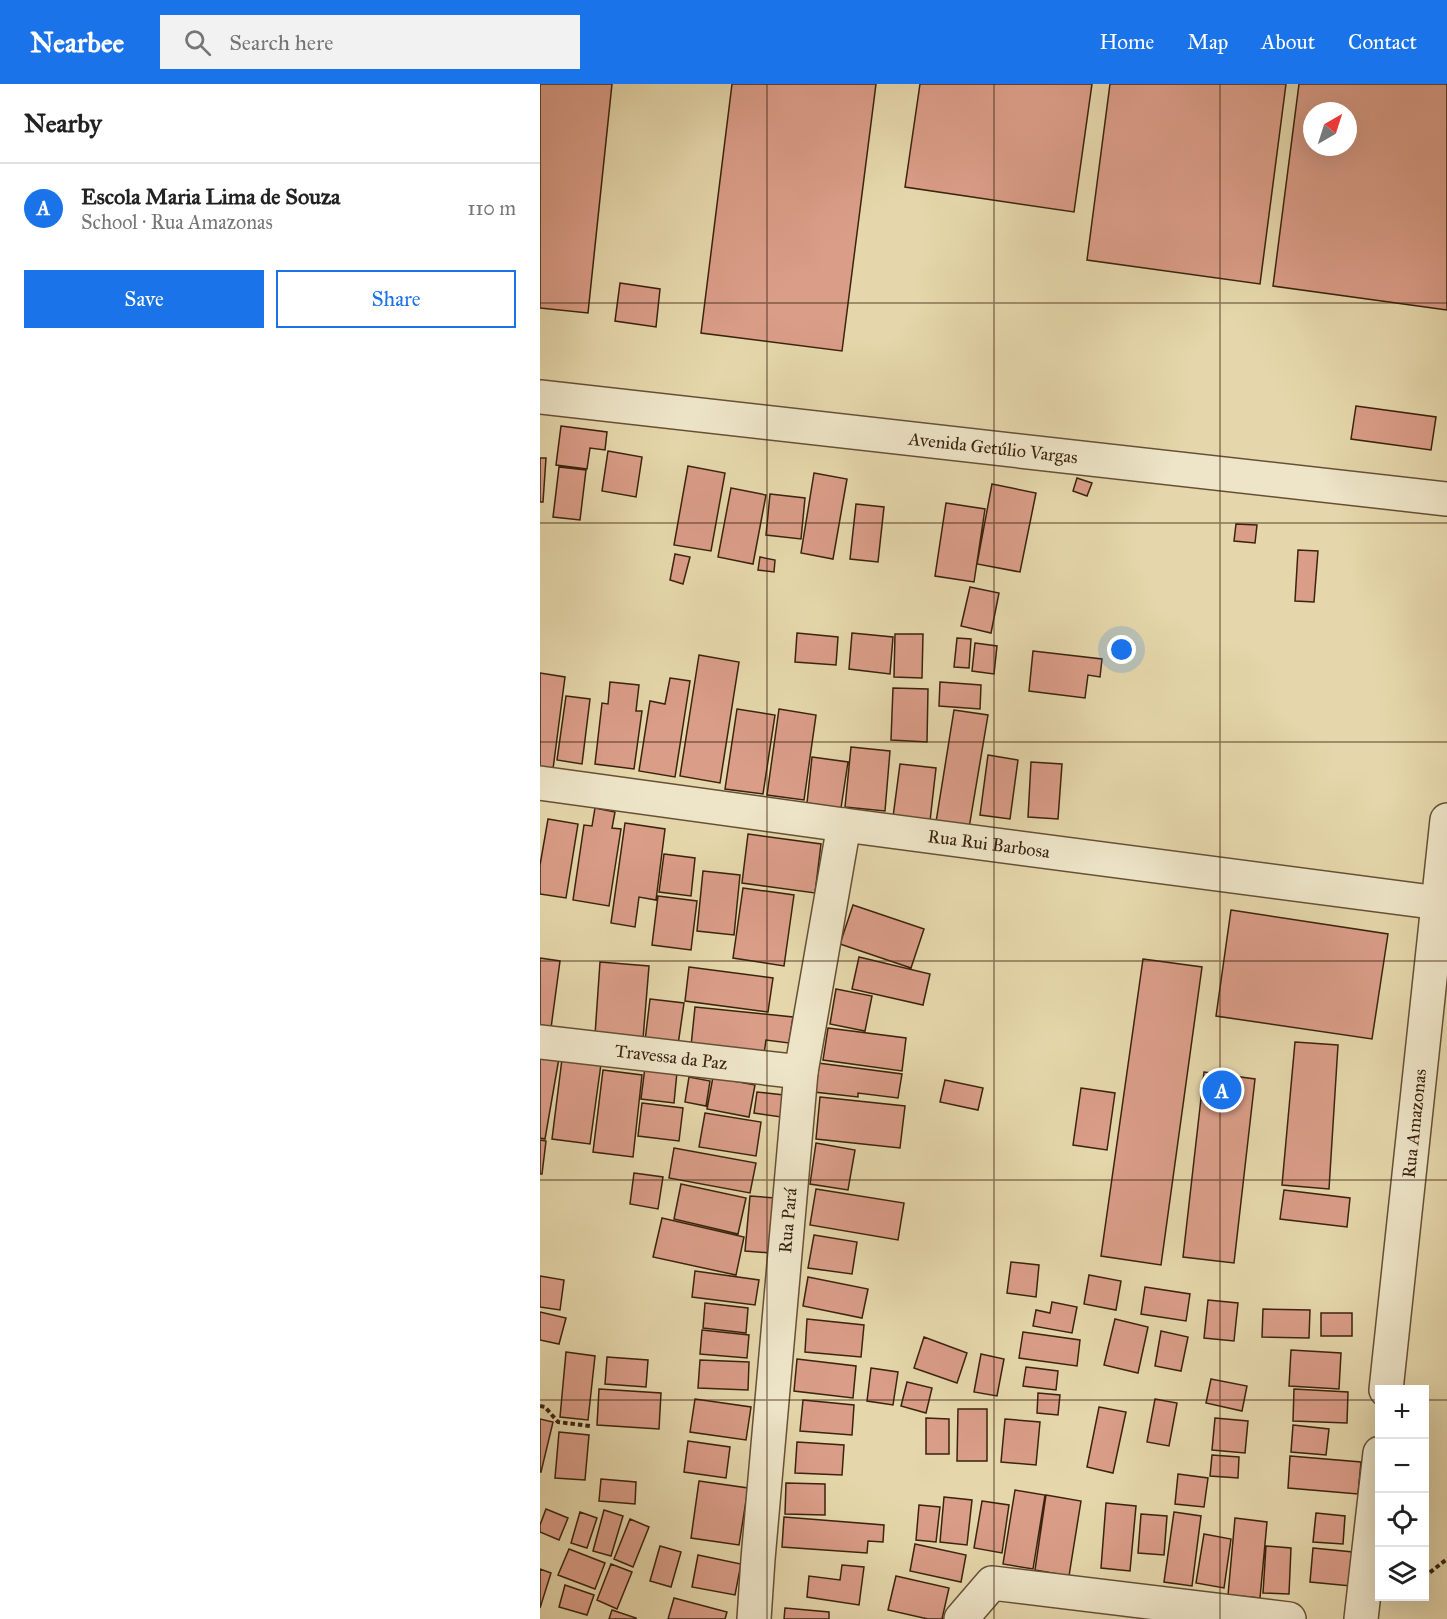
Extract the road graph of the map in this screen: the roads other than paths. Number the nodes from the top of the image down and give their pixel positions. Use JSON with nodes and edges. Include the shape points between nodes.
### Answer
{"nodes":[{"id":1,"x":540,"y":397,"type":"edge"},
{"id":2,"x":1447,"y":499,"type":"edge"},
{"id":3,"x":540,"y":783,"type":"edge"},
{"id":4,"x":1447,"y":820,"type":"edge"},
{"id":5,"x":844,"y":825,"type":"junction"},
{"id":6,"x":1439,"y":903,"type":"junction"},
{"id":7,"x":540,"y":1042,"type":"edge"},
{"id":8,"x":801,"y":1072,"type":"junction"},
{"id":9,"x":1386,"y":1385,"type":"edge"},
{"id":10,"x":1375,"y":1493,"type":"edge"},
{"id":11,"x":754,"y":1619,"type":"edge"},
{"id":12,"x":961,"y":1619,"type":"edge"},
{"id":13,"x":1289,"y":1619,"type":"edge"},
{"id":14,"x":1361,"y":1619,"type":"edge"}],
"edges":[{"from":1,"to":2,"type":"street","name":"Avenida Getúlio Vargas"},
{"from":3,"to":5,"type":"street","name":"Rua Rui Barbosa"},
{"from":4,"to":6,"type":"street","name":"Rua Amazonas"},
{"from":5,"to":6,"type":"street","name":"Rua Rui Barbosa"},
{"from":5,"to":8,"type":"street","name":"Rua Pará"},
{"from":6,"to":9,"type":"street","name":"Rua Amazonas"},
{"from":7,"to":8,"type":"street","name":"Travessa da Paz"},
{"from":8,"to":11,"type":"street","name":"Rua Pará"},
{"from":10,"to":14,"type":"street"},
{"from":12,"to":13,"type":"street","via":[[992,1583]]}]}
